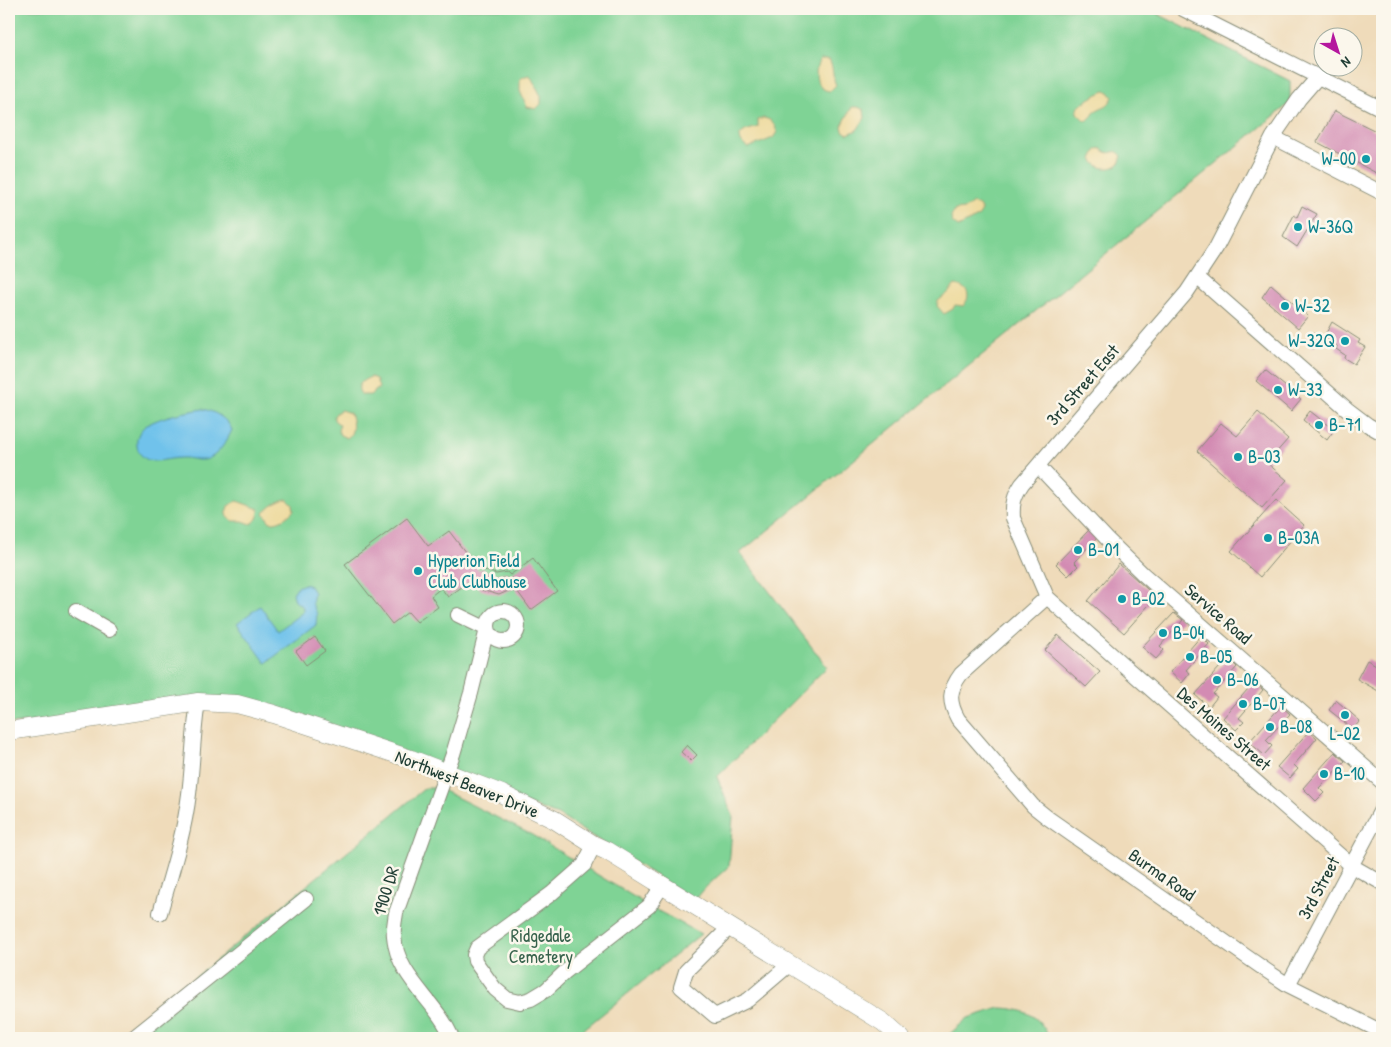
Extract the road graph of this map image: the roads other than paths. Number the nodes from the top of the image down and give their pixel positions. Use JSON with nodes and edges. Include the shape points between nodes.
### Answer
{"nodes":[{"id":1,"x":1183,"y":9,"type":"edge"},
{"id":2,"x":1314,"y":75,"type":"edge"},
{"id":3,"x":1317,"y":78,"type":"edge"},
{"id":4,"x":1320,"y":78,"type":"edge"},
{"id":5,"x":1382,"y":109,"type":"edge"},
{"id":6,"x":1273,"y":137,"type":"junction"},
{"id":7,"x":1382,"y":192,"type":"edge"},
{"id":8,"x":1197,"y":277,"type":"junction"},
{"id":9,"x":1382,"y":433,"type":"edge"},
{"id":10,"x":1038,"y":466,"type":"junction"},
{"id":11,"x":1047,"y":597,"type":"junction"},
{"id":12,"x":76,"y":611,"type":"dead end"},
{"id":13,"x":458,"y":615,"type":"dead end"},
{"id":14,"x":109,"y":630,"type":"dead end"},
{"id":15,"x":198,"y":702,"type":"junction"},
{"id":16,"x":9,"y":730,"type":"edge"},
{"id":17,"x":447,"y":772,"type":"junction"},
{"id":18,"x":1382,"y":782,"type":"edge"},
{"id":19,"x":1382,"y":808,"type":"edge"},
{"id":20,"x":594,"y":845,"type":"junction"},
{"id":21,"x":1352,"y":866,"type":"junction"},
{"id":22,"x":1382,"y":883,"type":"edge"},
{"id":23,"x":662,"y":886,"type":"junction"},
{"id":24,"x":306,"y":899,"type":"dead end"},
{"id":25,"x":160,"y":913,"type":"dead end"},
{"id":26,"x":730,"y":928,"type":"junction"},
{"id":27,"x":789,"y":965,"type":"junction"},
{"id":28,"x":1288,"y":985,"type":"junction"},
{"id":29,"x":1382,"y":1032,"type":"edge"},
{"id":30,"x":134,"y":1038,"type":"edge"},
{"id":31,"x":452,"y":1038,"type":"edge"},
{"id":32,"x":902,"y":1038,"type":"edge"}],
"edges":[{"from":1,"to":2,"type":"street"},
{"from":3,"to":6,"type":"street","name":"3rd Street East"},
{"from":4,"to":5,"type":"street"},
{"from":6,"to":7,"type":"street"},
{"from":6,"to":8,"type":"street","name":"3rd Street East","via":[[1216,248]]},
{"from":8,"to":9,"type":"street","via":[[1347,410]]},
{"from":8,"to":10,"type":"street","name":"3rd Street East"},
{"from":10,"to":11,"type":"street","name":"3rd Street East","via":[[1015,495],[1012,506],[1013,518]]},
{"from":10,"to":18,"type":"street","name":"Service Road","via":[[1143,574]]},
{"from":11,"to":21,"type":"street","name":"Des Moines Street"},
{"from":11,"to":28,"type":"street","name":"Burma Road","via":[[961,674],[950,697],[958,719],[1032,806]]},
{"from":12,"to":14,"type":"street"},
{"from":13,"to":17,"type":"street","name":"1900 DR","via":[[487,629],[472,694]]},
{"from":15,"to":16,"type":"main road","name":"Northwest Beaver Drive"},
{"from":15,"to":17,"type":"main road","name":"Northwest Beaver Drive","via":[[237,704],[274,714]]},
{"from":15,"to":25,"type":"street","via":[[193,727],[189,796]]},
{"from":17,"to":20,"type":"main road","name":"Northwest Beaver Drive","via":[[555,820]]},
{"from":17,"to":31,"type":"street","name":"1900 DR","via":[[396,913],[394,934],[405,972],[447,1026]]},
{"from":19,"to":21,"type":"street","name":"3rd Street"},
{"from":20,"to":23,"type":"main road","name":"Northwest Beaver Drive"},
{"from":20,"to":23,"type":"street","via":[[584,865],[551,894],[477,948],[475,962],[495,989],[508,1000],[520,1002],[546,990],[649,906]]},
{"from":21,"to":22,"type":"street","name":"Des Moines Street"},
{"from":21,"to":28,"type":"street","name":"3rd Street"},
{"from":23,"to":26,"type":"main road","name":"Northwest Beaver Drive"},
{"from":24,"to":30,"type":"street"},
{"from":26,"to":27,"type":"main road","name":"Northwest Beaver Drive"},
{"from":26,"to":27,"type":"street","via":[[686,971],[681,987],[714,1016],[748,1000]]},
{"from":27,"to":32,"type":"main road","name":"Northwest Beaver Drive","via":[[882,1022]]},
{"from":28,"to":29,"type":"street","name":"Burma Road"}]}
